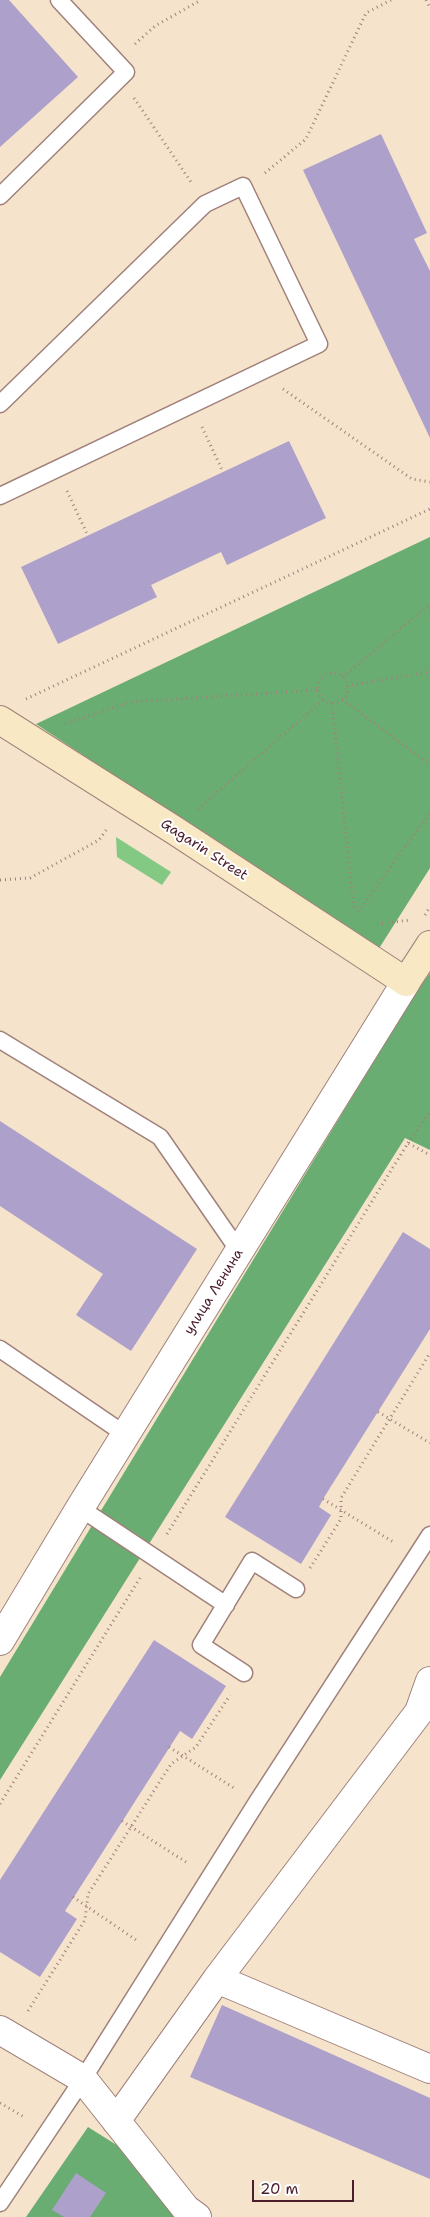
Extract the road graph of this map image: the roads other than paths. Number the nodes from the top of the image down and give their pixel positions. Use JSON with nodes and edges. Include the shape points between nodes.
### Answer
{"nodes":[{"id":1,"x":60,"y":0,"type":"edge"},
{"id":2,"x":0,"y":196,"type":"edge"},
{"id":3,"x":0,"y":404,"type":"edge"},
{"id":4,"x":0,"y":496,"type":"edge"},
{"id":5,"x":0,"y":720,"type":"edge"},
{"id":6,"x":430,"y":944,"type":"edge"},
{"id":7,"x":406,"y":982,"type":"junction"},
{"id":8,"x":0,"y":1040,"type":"edge"},
{"id":9,"x":239,"y":1251,"type":"junction"},
{"id":10,"x":0,"y":1349,"type":"edge"},
{"id":11,"x":126,"y":1435,"type":"junction"},
{"id":12,"x":80,"y":1508,"type":"junction"},
{"id":13,"x":430,"y":1535,"type":"edge"},
{"id":14,"x":296,"y":1589,"type":"road end"},
{"id":15,"x":226,"y":1605,"type":"junction"},
{"id":16,"x":0,"y":1641,"type":"edge"},
{"id":17,"x":244,"y":1673,"type":"road end"},
{"id":18,"x":430,"y":1681,"type":"edge"},
{"id":19,"x":216,"y":1979,"type":"junction"},
{"id":20,"x":6,"y":2033,"type":"edge"},
{"id":21,"x":430,"y":2069,"type":"edge"},
{"id":22,"x":84,"y":2079,"type":"junction"},
{"id":23,"x":116,"y":2121,"type":"junction"},
{"id":24,"x":0,"y":2204,"type":"edge"},
{"id":25,"x":197,"y":2217,"type":"edge"}],
"edges":[{"from":1,"to":2,"type":"lane","via":[[121,67]]},
{"from":3,"to":4,"type":"lane","via":[[205,204],[243,186],[319,344]]},
{"from":5,"to":7,"type":"street","name":"Gagarin Street"},
{"from":6,"to":7,"type":"street","name":"улица Ленина"},
{"from":7,"to":9,"type":"street","name":"улица Ленина"},
{"from":8,"to":9,"type":"lane","via":[[160,1137]]},
{"from":9,"to":11,"type":"street","name":"улица Ленина"},
{"from":10,"to":11,"type":"lane"},
{"from":11,"to":12,"type":"street","name":"улица Ленина"},
{"from":12,"to":15,"type":"lane"},
{"from":12,"to":16,"type":"street","name":"улица Ленина"},
{"from":13,"to":22,"type":"lane","via":[[257,1802]]},
{"from":14,"to":15,"type":"lane","via":[[252,1561]]},
{"from":15,"to":17,"type":"lane","via":[[201,1645]]},
{"from":18,"to":19,"type":"street","via":[[419,1712]]},
{"from":19,"to":21,"type":"street"},
{"from":19,"to":23,"type":"street"},
{"from":20,"to":22,"type":"street"},
{"from":22,"to":23,"type":"street"},
{"from":22,"to":24,"type":"lane"},
{"from":23,"to":25,"type":"street","via":[[186,2209]]}]}
